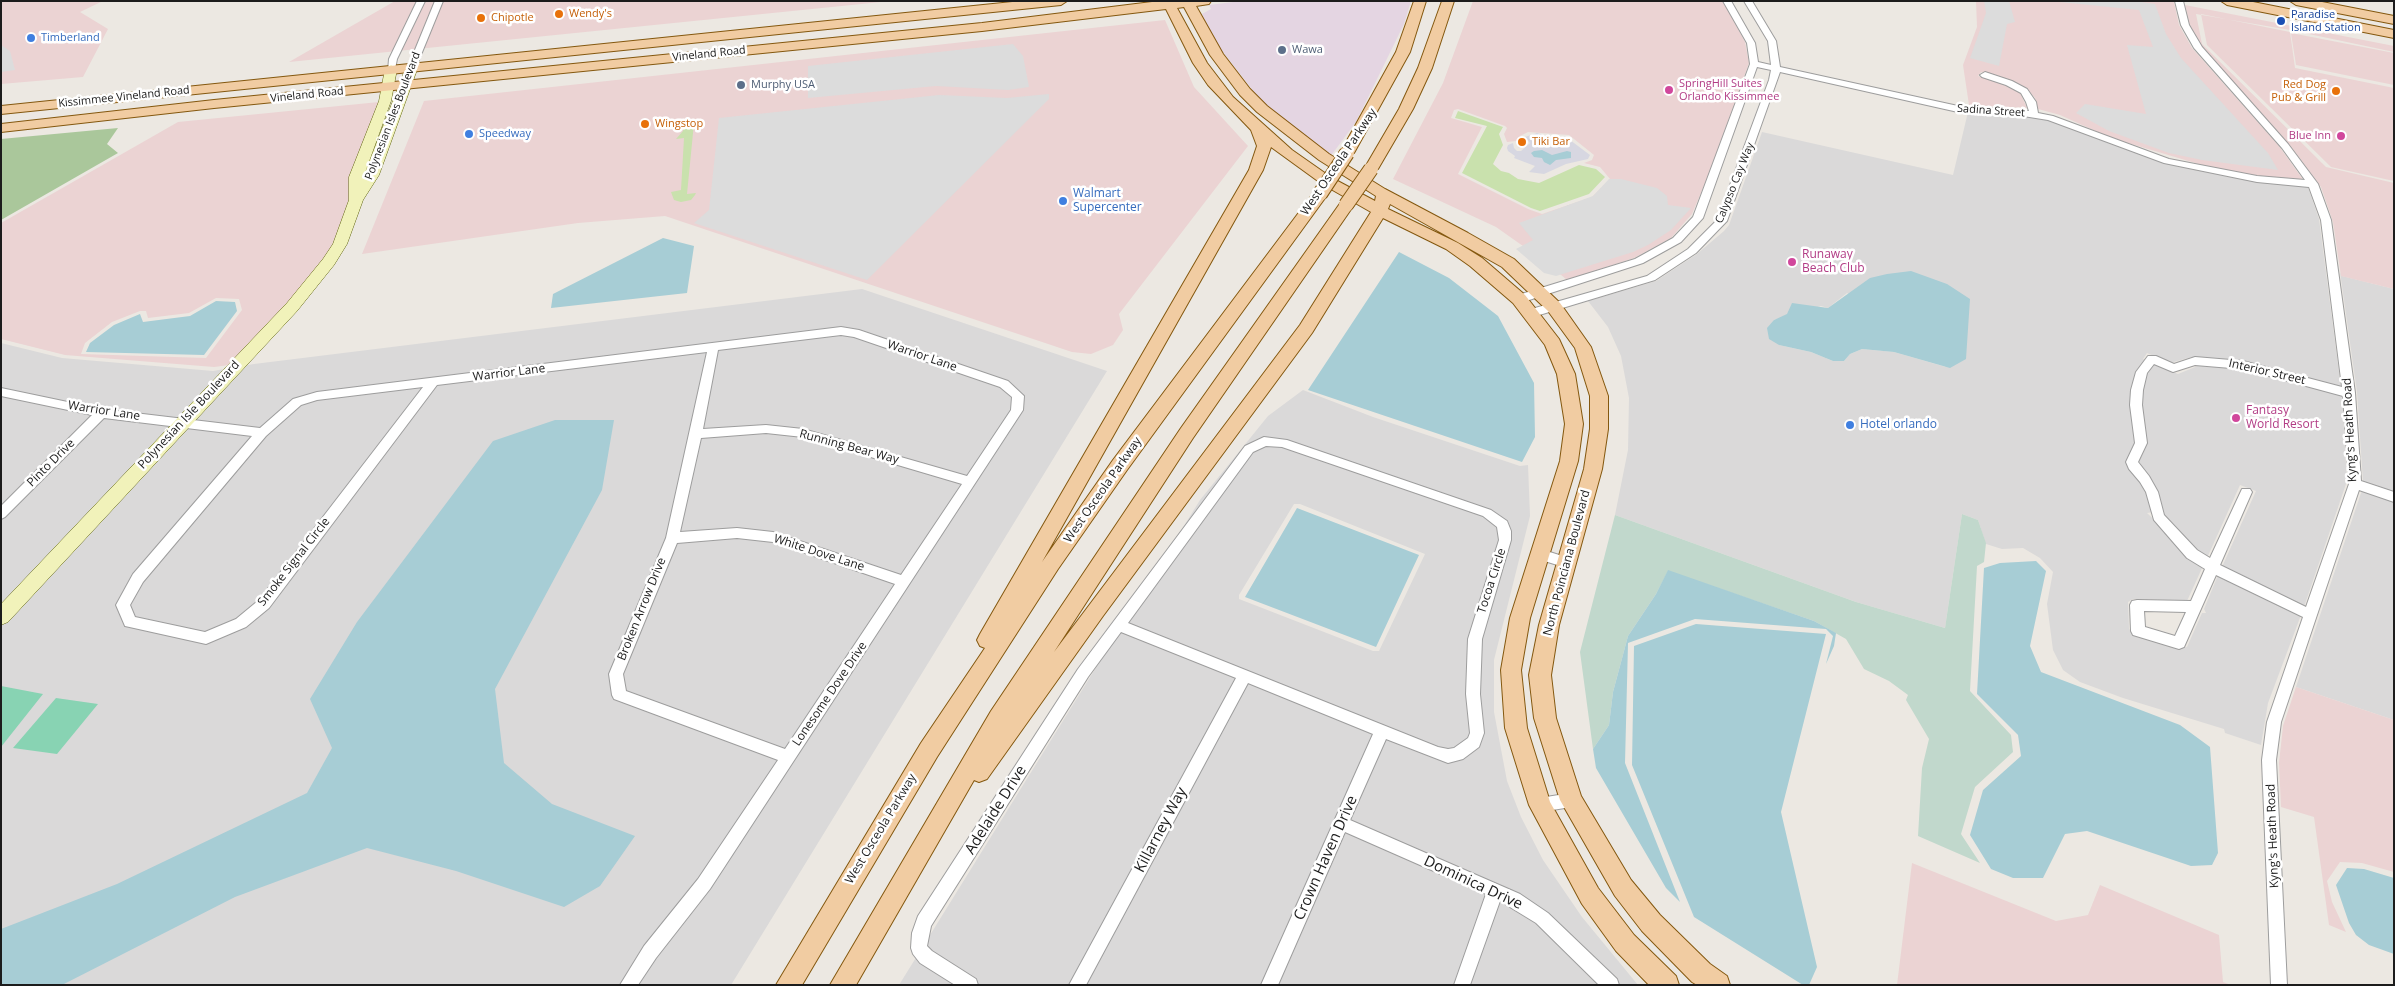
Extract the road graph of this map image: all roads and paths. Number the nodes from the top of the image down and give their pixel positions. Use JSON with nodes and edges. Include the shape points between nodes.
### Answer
{"nodes":[{"id":1,"x":421,"y":1,"type":"edge"},
{"id":2,"x":439,"y":1,"type":"edge"},
{"id":3,"x":1061,"y":1,"type":"edge"},
{"id":4,"x":1205,"y":1,"type":"edge"},
{"id":5,"x":1420,"y":1,"type":"edge"},
{"id":6,"x":1448,"y":1,"type":"edge"},
{"id":7,"x":1727,"y":1,"type":"edge"},
{"id":8,"x":1748,"y":1,"type":"edge"},
{"id":9,"x":2179,"y":1,"type":"edge"},
{"id":10,"x":2228,"y":1,"type":"edge"},
{"id":11,"x":2296,"y":1,"type":"edge"},
{"id":12,"x":1187,"y":2,"type":"edge"},
{"id":13,"x":1168,"y":3,"type":"edge"},
{"id":14,"x":2394,"y":20,"type":"edge"},
{"id":15,"x":833,"y":25,"type":"junction"},
{"id":16,"x":1742,"y":28,"type":"junction"},
{"id":17,"x":1765,"y":30,"type":"junction"},
{"id":18,"x":776,"y":31,"type":"junction"},
{"id":19,"x":2394,"y":34,"type":"edge"},
{"id":20,"x":794,"y":46,"type":"junction"},
{"id":21,"x":728,"y":52,"type":"junction"},
{"id":22,"x":1754,"y":64,"type":"junction"},
{"id":23,"x":412,"y":67,"type":"junction"},
{"id":24,"x":392,"y":69,"type":"junction"},
{"id":25,"x":1776,"y":69,"type":"junction"},
{"id":26,"x":1985,"y":75,"type":"dead end"},
{"id":27,"x":1213,"y":82,"type":"junction"},
{"id":28,"x":246,"y":83,"type":"joint"},
{"id":29,"x":405,"y":85,"type":"junction"},
{"id":30,"x":388,"y":86,"type":"junction"},
{"id":31,"x":1245,"y":92,"type":"junction"},
{"id":32,"x":214,"y":104,"type":"joint"},
{"id":33,"x":1,"y":110,"type":"edge"},
{"id":34,"x":2034,"y":114,"type":"junction"},
{"id":35,"x":1748,"y":118,"type":"junction"},
{"id":36,"x":1,"y":128,"type":"edge"},
{"id":37,"x":1257,"y":128,"type":"junction"},
{"id":38,"x":1287,"y":153,"type":"junction"},
{"id":39,"x":1347,"y":153,"type":"joint"},
{"id":40,"x":1324,"y":157,"type":"junction"},
{"id":41,"x":1256,"y":170,"type":"junction"},
{"id":42,"x":2313,"y":184,"type":"junction"},
{"id":43,"x":1380,"y":192,"type":"junction"},
{"id":44,"x":356,"y":200,"type":"junction"},
{"id":45,"x":1379,"y":210,"type":"junction"},
{"id":46,"x":1698,"y":218,"type":"junction"},
{"id":47,"x":1406,"y":225,"type":"junction"},
{"id":48,"x":1719,"y":225,"type":"junction"},
{"id":49,"x":1368,"y":231,"type":"junction"},
{"id":50,"x":1542,"y":293,"type":"junction"},
{"id":51,"x":1519,"y":299,"type":"junction"},
{"id":52,"x":1554,"y":307,"type":"junction"},
{"id":53,"x":1532,"y":313,"type":"junction"},
{"id":54,"x":713,"y":348,"type":"junction"},
{"id":55,"x":433,"y":382,"type":"junction"},
{"id":56,"x":1,"y":392,"type":"edge"},
{"id":57,"x":2349,"y":393,"type":"junction"},
{"id":58,"x":1018,"y":396,"type":"joint"},
{"id":59,"x":101,"y":412,"type":"junction"},
{"id":60,"x":182,"y":423,"type":"junction"},
{"id":61,"x":262,"y":433,"type":"junction"},
{"id":62,"x":696,"y":434,"type":"junction"},
{"id":63,"x":969,"y":481,"type":"junction"},
{"id":64,"x":2355,"y":484,"type":"junction"},
{"id":65,"x":2246,"y":492,"type":"dead end"},
{"id":66,"x":2394,"y":497,"type":"edge"},
{"id":67,"x":2,"y":512,"type":"edge"},
{"id":68,"x":672,"y":538,"type":"junction"},
{"id":69,"x":1540,"y":554,"type":"junction"},
{"id":70,"x":1567,"y":563,"type":"junction"},
{"id":71,"x":2212,"y":566,"type":"junction"},
{"id":72,"x":904,"y":582,"type":"junction"},
{"id":73,"x":2194,"y":607,"type":"dead end"},
{"id":74,"x":2311,"y":615,"type":"junction"},
{"id":75,"x":1,"y":617,"type":"edge"},
{"id":76,"x":1119,"y":625,"type":"junction"},
{"id":77,"x":1245,"y":676,"type":"junction"},
{"id":78,"x":1382,"y":731,"type":"junction"},
{"id":79,"x":929,"y":750,"type":"junction"},
{"id":80,"x":788,"y":757,"type":"junction"},
{"id":81,"x":1571,"y":800,"type":"junction"},
{"id":82,"x":1540,"y":805,"type":"junction"},
{"id":83,"x":1342,"y":824,"type":"junction"},
{"id":84,"x":907,"y":873,"type":"junction"},
{"id":85,"x":1495,"y":891,"type":"junction"},
{"id":86,"x":814,"y":940,"type":"junction"},
{"id":87,"x":628,"y":985,"type":"edge"},
{"id":88,"x":788,"y":985,"type":"edge"},
{"id":89,"x":801,"y":985,"type":"edge"},
{"id":90,"x":842,"y":985,"type":"edge"},
{"id":91,"x":970,"y":985,"type":"edge"},
{"id":92,"x":1078,"y":985,"type":"edge"},
{"id":93,"x":1269,"y":985,"type":"edge"},
{"id":94,"x":1462,"y":985,"type":"edge"},
{"id":95,"x":1611,"y":985,"type":"edge"},
{"id":96,"x":1667,"y":985,"type":"edge"},
{"id":97,"x":1718,"y":985,"type":"edge"},
{"id":98,"x":2279,"y":985,"type":"edge"}],
"edges":[{"from":1,"to":24,"type":"street","name":"Polynesian Isles Boulevard"},
{"from":2,"to":23,"type":"street","name":"Polynesian Isles Boulevard"},
{"from":3,"to":15,"type":"main road","name":"Vineland Road"},
{"from":4,"to":12,"type":"main road","name":"Vineland Road"},
{"from":5,"to":39,"type":"main road","name":"West Osceola Parkway","via":[[1392,75]]},
{"from":6,"to":84,"type":"main road","bridge":true,"via":[[1425,68],[1406,109],[1371,169],[1187,433],[999,718]]},
{"from":7,"to":16,"type":"street","name":"Calypso Cay Way"},
{"from":8,"to":17,"type":"street","name":"Calypso Cay Way"},
{"from":9,"to":42,"type":"street","name":"Kyng's Heath Road","via":[[2185,25],[2198,48],[2285,146]]},
{"from":10,"to":19,"type":"main road"},
{"from":11,"to":14,"type":"main road"},
{"from":12,"to":13,"type":"main road","name":"Vineland Road"},
{"from":12,"to":31,"type":"main road","via":[[1217,55]]},
{"from":13,"to":20,"type":"main road","name":"Vineland Road"},
{"from":13,"to":27,"type":"main road"},
{"from":15,"to":18,"type":"main road","name":"Vineland Road"},
{"from":15,"to":20,"type":"main road","via":[[808,34]]},
{"from":16,"to":17,"type":"street"},
{"from":16,"to":22,"type":"street","name":"Calypso Cay Way","via":[[1751,42]]},
{"from":17,"to":25,"type":"street","name":"Calypso Cay Way","via":[[1772,41]]},
{"from":18,"to":21,"type":"main road","via":[[765,42]]},
{"from":18,"to":23,"type":"main road","name":"Vineland Road"},
{"from":20,"to":21,"type":"main road","name":"Vineland Road"},
{"from":21,"to":29,"type":"main road","name":"Vineland Road"},
{"from":22,"to":25,"type":"street","name":"Sadina Street"},
{"from":22,"to":35,"type":"street","name":"Calypso Cay Way"},
{"from":23,"to":24,"type":"main road","name":"Vineland Road"},
{"from":23,"to":29,"type":"street","name":"Polynesian Isles Boulevard"},
{"from":24,"to":28,"type":"main road","name":"Vineland Road"},
{"from":24,"to":30,"type":"street","name":"Polynesian Isles Boulevard"},
{"from":25,"to":34,"type":"street","name":"Sadina Street","via":[[1958,109]]},
{"from":25,"to":35,"type":"street","name":"Calypso Cay Way"},
{"from":26,"to":34,"type":"street","via":[[2024,91],[2032,102]]},
{"from":27,"to":31,"type":"main road"},
{"from":27,"to":37,"type":"main road"},
{"from":28,"to":33,"type":"main road","name":"Kissimmee Vineland Road"},
{"from":29,"to":30,"type":"main road","name":"Vineland Road"},
{"from":29,"to":44,"type":"street","name":"Polynesian Isles Boulevard","via":[[372,175]]},
{"from":30,"to":32,"type":"main road","name":"Vineland Road"},
{"from":30,"to":44,"type":"street","name":"Polynesian Isles Boulevard","via":[[356,177]]},
{"from":31,"to":40,"type":"main road"},
{"from":32,"to":36,"type":"main road","name":"Kissimmee Vineland Road"},
{"from":34,"to":42,"type":"street","name":"Sadina Street","via":[[2068,123],[2167,161],[2256,179]]},
{"from":35,"to":46,"type":"street","name":"Calypso Cay Way"},
{"from":35,"to":48,"type":"street","name":"Calypso Cay Way"},
{"from":37,"to":38,"type":"main road"},
{"from":37,"to":41,"type":"main road","via":[[1264,146]]},
{"from":38,"to":40,"type":"main road"},
{"from":38,"to":41,"type":"main road","via":[[1271,156]]},
{"from":38,"to":45,"type":"main road","via":[[1327,181]]},
{"from":39,"to":79,"type":"main road","name":"West Osceola Parkway","bridge":true,"via":[[1120,465]]},
{"from":40,"to":43,"type":"main road"},
{"from":41,"to":79,"type":"main road","via":[[988,639],[949,701]]},
{"from":42,"to":57,"type":"street","name":"Kyng's Heath Road","via":[[2326,220]]},
{"from":43,"to":45,"type":"main road","via":[[1383,205]]},
{"from":43,"to":50,"type":"main road","name":"North Poinciana Boulevard","via":[[1508,263]]},
{"from":44,"to":60,"type":"street","name":"Polynesian Isle Boulevard","via":[[340,244],[329,262],[292,307]]},
{"from":45,"to":47,"type":"main road","name":"North Poinciana Boulevard"},
{"from":45,"to":49,"type":"main road"},
{"from":46,"to":48,"type":"street"},
{"from":46,"to":50,"type":"street","name":"Calypso Cay Way","via":[[1677,240],[1639,261]]},
{"from":47,"to":49,"type":"main road","via":[[1385,225]]},
{"from":47,"to":51,"type":"main road","name":"North Poinciana Boulevard","via":[[1452,246]]},
{"from":48,"to":52,"type":"street","name":"Calypso Cay Way","via":[[1692,251],[1651,278]]},
{"from":49,"to":84,"type":"main road","via":[[1306,329],[1096,610]]},
{"from":50,"to":51,"type":"street","name":"Calypso Cay Way"},
{"from":50,"to":52,"type":"main road","name":"North Poinciana Boulevard"},
{"from":51,"to":53,"type":"main road","name":"North Poinciana Boulevard"},
{"from":52,"to":53,"type":"street","name":"Calypso Cay Way"},
{"from":52,"to":70,"type":"main road","name":"North Poinciana Boulevard","via":[[1583,347],[1599,396],[1599,429],[1593,469]]},
{"from":53,"to":69,"type":"main road","name":"North Poinciana Boulevard","via":[[1553,343],[1566,374],[1574,424],[1569,462]]},
{"from":54,"to":55,"type":"street","name":"Warrior Lane"},
{"from":54,"to":58,"type":"street","name":"Warrior Lane","via":[[828,332],[855,333],[1004,384]]},
{"from":54,"to":62,"type":"street","name":"Broken Arrow Drive"},
{"from":55,"to":61,"type":"street","name":"Warrior Lane","via":[[317,396],[297,402]]},
{"from":55,"to":61,"type":"street","name":"Smoke Signal Circle","via":[[264,604],[241,623],[206,638],[130,622],[123,605],[138,578]]},
{"from":56,"to":59,"type":"street","name":"Warrior Lane"},
{"from":57,"to":64,"type":"street","name":"Kyng's Heath Road"},
{"from":57,"to":71,"type":"street","name":"Interior Street","via":[[2242,364],[2195,361],[2173,368],[2152,359],[2142,372],[2137,390],[2141,443],[2132,466],[2146,479],[2158,517],[2192,554]]},
{"from":58,"to":63,"type":"street","name":"Lonesome Dove Drive","via":[[1017,410]]},
{"from":59,"to":60,"type":"street","name":"Warrior Lane"},
{"from":59,"to":67,"type":"street","name":"Pinto Drive"},
{"from":60,"to":61,"type":"street","name":"Warrior Lane"},
{"from":60,"to":75,"type":"street","name":"Polynesian Isle Boulevard"},
{"from":62,"to":63,"type":"street","name":"Running Bear Way","via":[[766,429],[803,433]]},
{"from":62,"to":68,"type":"street","name":"Broken Arrow Drive"},
{"from":63,"to":72,"type":"street","name":"Lonesome Dove Drive"},
{"from":64,"to":66,"type":"street"},
{"from":64,"to":74,"type":"street","name":"Kyng's Heath Road"},
{"from":65,"to":71,"type":"street"},
{"from":68,"to":72,"type":"street","name":"White Dove Lane","via":[[738,533],[773,537]]},
{"from":68,"to":80,"type":"street","name":"Broken Arrow Drive","via":[[616,674],[619,695]]},
{"from":69,"to":70,"type":"street"},
{"from":69,"to":82,"type":"main road","name":"North Poinciana Boulevard","via":[[1520,618],[1511,670],[1516,728]]},
{"from":70,"to":81,"type":"main road","name":"North Poinciana Boulevard","via":[[1549,626],[1540,675],[1546,718]]},
{"from":71,"to":73,"type":"street"},
{"from":71,"to":74,"type":"street","name":"Interior Street"},
{"from":72,"to":80,"type":"street","name":"Lonesome Dove Drive"},
{"from":74,"to":98,"type":"street","name":"Kyng's Heath Road","via":[[2278,707],[2270,760]]},
{"from":76,"to":77,"type":"street","name":"Tocoa Circle"},
{"from":76,"to":78,"type":"street","name":"Tocoa Circle","via":[[1250,449],[1264,441],[1283,443],[1487,514],[1502,524],[1505,540],[1475,639],[1473,694],[1477,733],[1474,742],[1463,751],[1448,756]]},
{"from":76,"to":91,"type":"street","name":"Adelaide Drive","via":[[1083,673],[924,922],[919,948],[926,958]]},
{"from":77,"to":78,"type":"street","name":"Tocoa Circle"},
{"from":77,"to":92,"type":"street","name":"Killarney Way"},
{"from":78,"to":83,"type":"street","name":"Crown Haven Drive"},
{"from":79,"to":86,"type":"main road","name":"West Osceola Parkway"},
{"from":80,"to":87,"type":"street","name":"Lonesome Dove Drive","via":[[704,884]]},
{"from":81,"to":82,"type":"street"},
{"from":81,"to":97,"type":"main road","name":"North Poinciana Boulevard","via":[[1623,888],[1651,923],[1701,973]]},
{"from":82,"to":96,"type":"main road","name":"North Poinciana Boulevard","via":[[1590,896],[1626,943]]},
{"from":83,"to":85,"type":"street","name":"Dominica Drive"},
{"from":83,"to":93,"type":"street","name":"Crown Haven Drive"},
{"from":84,"to":90,"type":"main road"},
{"from":85,"to":94,"type":"street"},
{"from":85,"to":95,"type":"street","name":"Dominica Drive","via":[[1514,899],[1542,918]]},
{"from":86,"to":88,"type":"main road","name":"West Osceola Parkway"},
{"from":86,"to":89,"type":"main road"}]}
